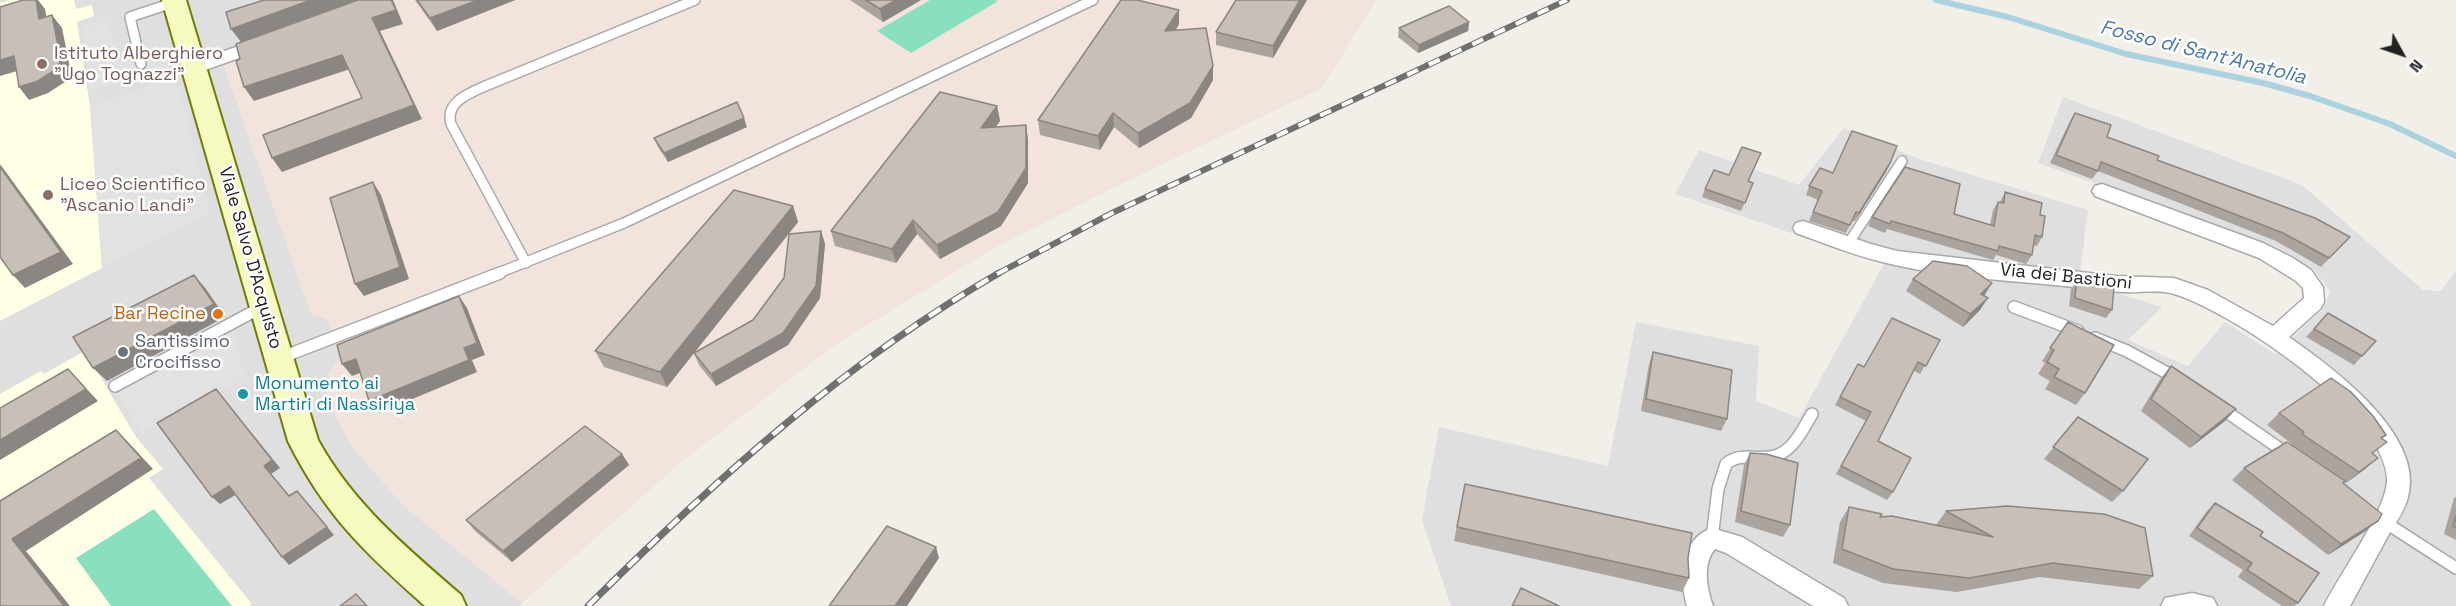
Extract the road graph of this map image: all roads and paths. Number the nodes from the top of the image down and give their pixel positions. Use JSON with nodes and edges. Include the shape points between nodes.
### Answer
{"nodes":[{"id":1,"x":695,"y":0,"type":"edge"},
{"id":2,"x":1093,"y":0,"type":"edge"},
{"id":3,"x":175,"y":1,"type":"edge"},
{"id":4,"x":281,"y":36,"type":"edge"},
{"id":5,"x":141,"y":64,"type":"dead end"},
{"id":6,"x":194,"y":68,"type":"junction"},
{"id":7,"x":1902,"y":161,"type":"dead end"},
{"id":8,"x":2102,"y":191,"type":"dead end"},
{"id":9,"x":1803,"y":228,"type":"dead end"},
{"id":10,"x":1848,"y":244,"type":"junction"},
{"id":11,"x":526,"y":263,"type":"junction"},
{"id":12,"x":265,"y":305,"type":"junction"},
{"id":13,"x":2014,"y":308,"type":"dead end"},
{"id":14,"x":2274,"y":338,"type":"junction"},
{"id":15,"x":280,"y":358,"type":"junction"},
{"id":16,"x":115,"y":386,"type":"dead end"},
{"id":17,"x":2191,"y":387,"type":"edge"},
{"id":18,"x":2207,"y":398,"type":"edge"},
{"id":19,"x":1812,"y":414,"type":"dead end"},
{"id":20,"x":2301,"y":463,"type":"edge"},
{"id":21,"x":2380,"y":518,"type":"junction"},
{"id":22,"x":1712,"y":538,"type":"junction"},
{"id":23,"x":2456,"y":568,"type":"edge"},
{"id":24,"x":449,"y":606,"type":"edge"},
{"id":25,"x":1700,"y":606,"type":"edge"},
{"id":26,"x":1834,"y":606,"type":"edge"},
{"id":27,"x":2174,"y":606,"type":"edge"},
{"id":28,"x":2204,"y":606,"type":"edge"},
{"id":29,"x":2337,"y":606,"type":"edge"}],
"edges":[{"from":1,"to":11,"type":"lane","via":[[483,87],[449,110],[451,124]]},
{"from":2,"to":11,"type":"lane","via":[[654,209]]},
{"from":3,"to":5,"type":"lane","via":[[130,17]]},
{"from":3,"to":6,"type":"main road","name":"Viale Salvo D'Acquisto"},
{"from":4,"to":6,"type":"street"},
{"from":6,"to":12,"type":"main road","name":"Viale Salvo D'Acquisto"},
{"from":7,"to":10,"type":"lane"},
{"from":8,"to":14,"type":"street","via":[[2252,248],[2304,276],[2314,289],[2314,302]]},
{"from":9,"to":10,"type":"street","name":"Via dei Bastioni"},
{"from":10,"to":14,"type":"street","name":"Via dei Bastioni","via":[[1904,259],[2118,284],[2166,284],[2201,296]]},
{"from":11,"to":15,"type":"lane"},
{"from":12,"to":15,"type":"main road","name":"Viale Salvo D'Acquisto"},
{"from":12,"to":16,"type":"lane"},
{"from":13,"to":17,"type":"lane","name":"Via dei Bastioni","via":[[2118,347]]},
{"from":14,"to":21,"type":"street","name":"Via dei Bastioni","via":[[2348,397],[2389,446],[2399,481],[2395,501]]},
{"from":15,"to":24,"type":"main road","name":"Viale Salvo D'Acquisto","via":[[303,441],[336,499],[363,530]]},
{"from":18,"to":20,"type":"lane"},
{"from":19,"to":22,"type":"lane","via":[[1793,443],[1778,455],[1766,459],[1740,457],[1725,465]]},
{"from":21,"to":23,"type":"lane"},
{"from":21,"to":29,"type":"street","name":"Via dei Bastioni"},
{"from":22,"to":25,"type":"street","via":[[1703,544],[1694,579]]},
{"from":22,"to":26,"type":"street","via":[[1733,544]]},
{"from":27,"to":28,"type":"street"}]}
